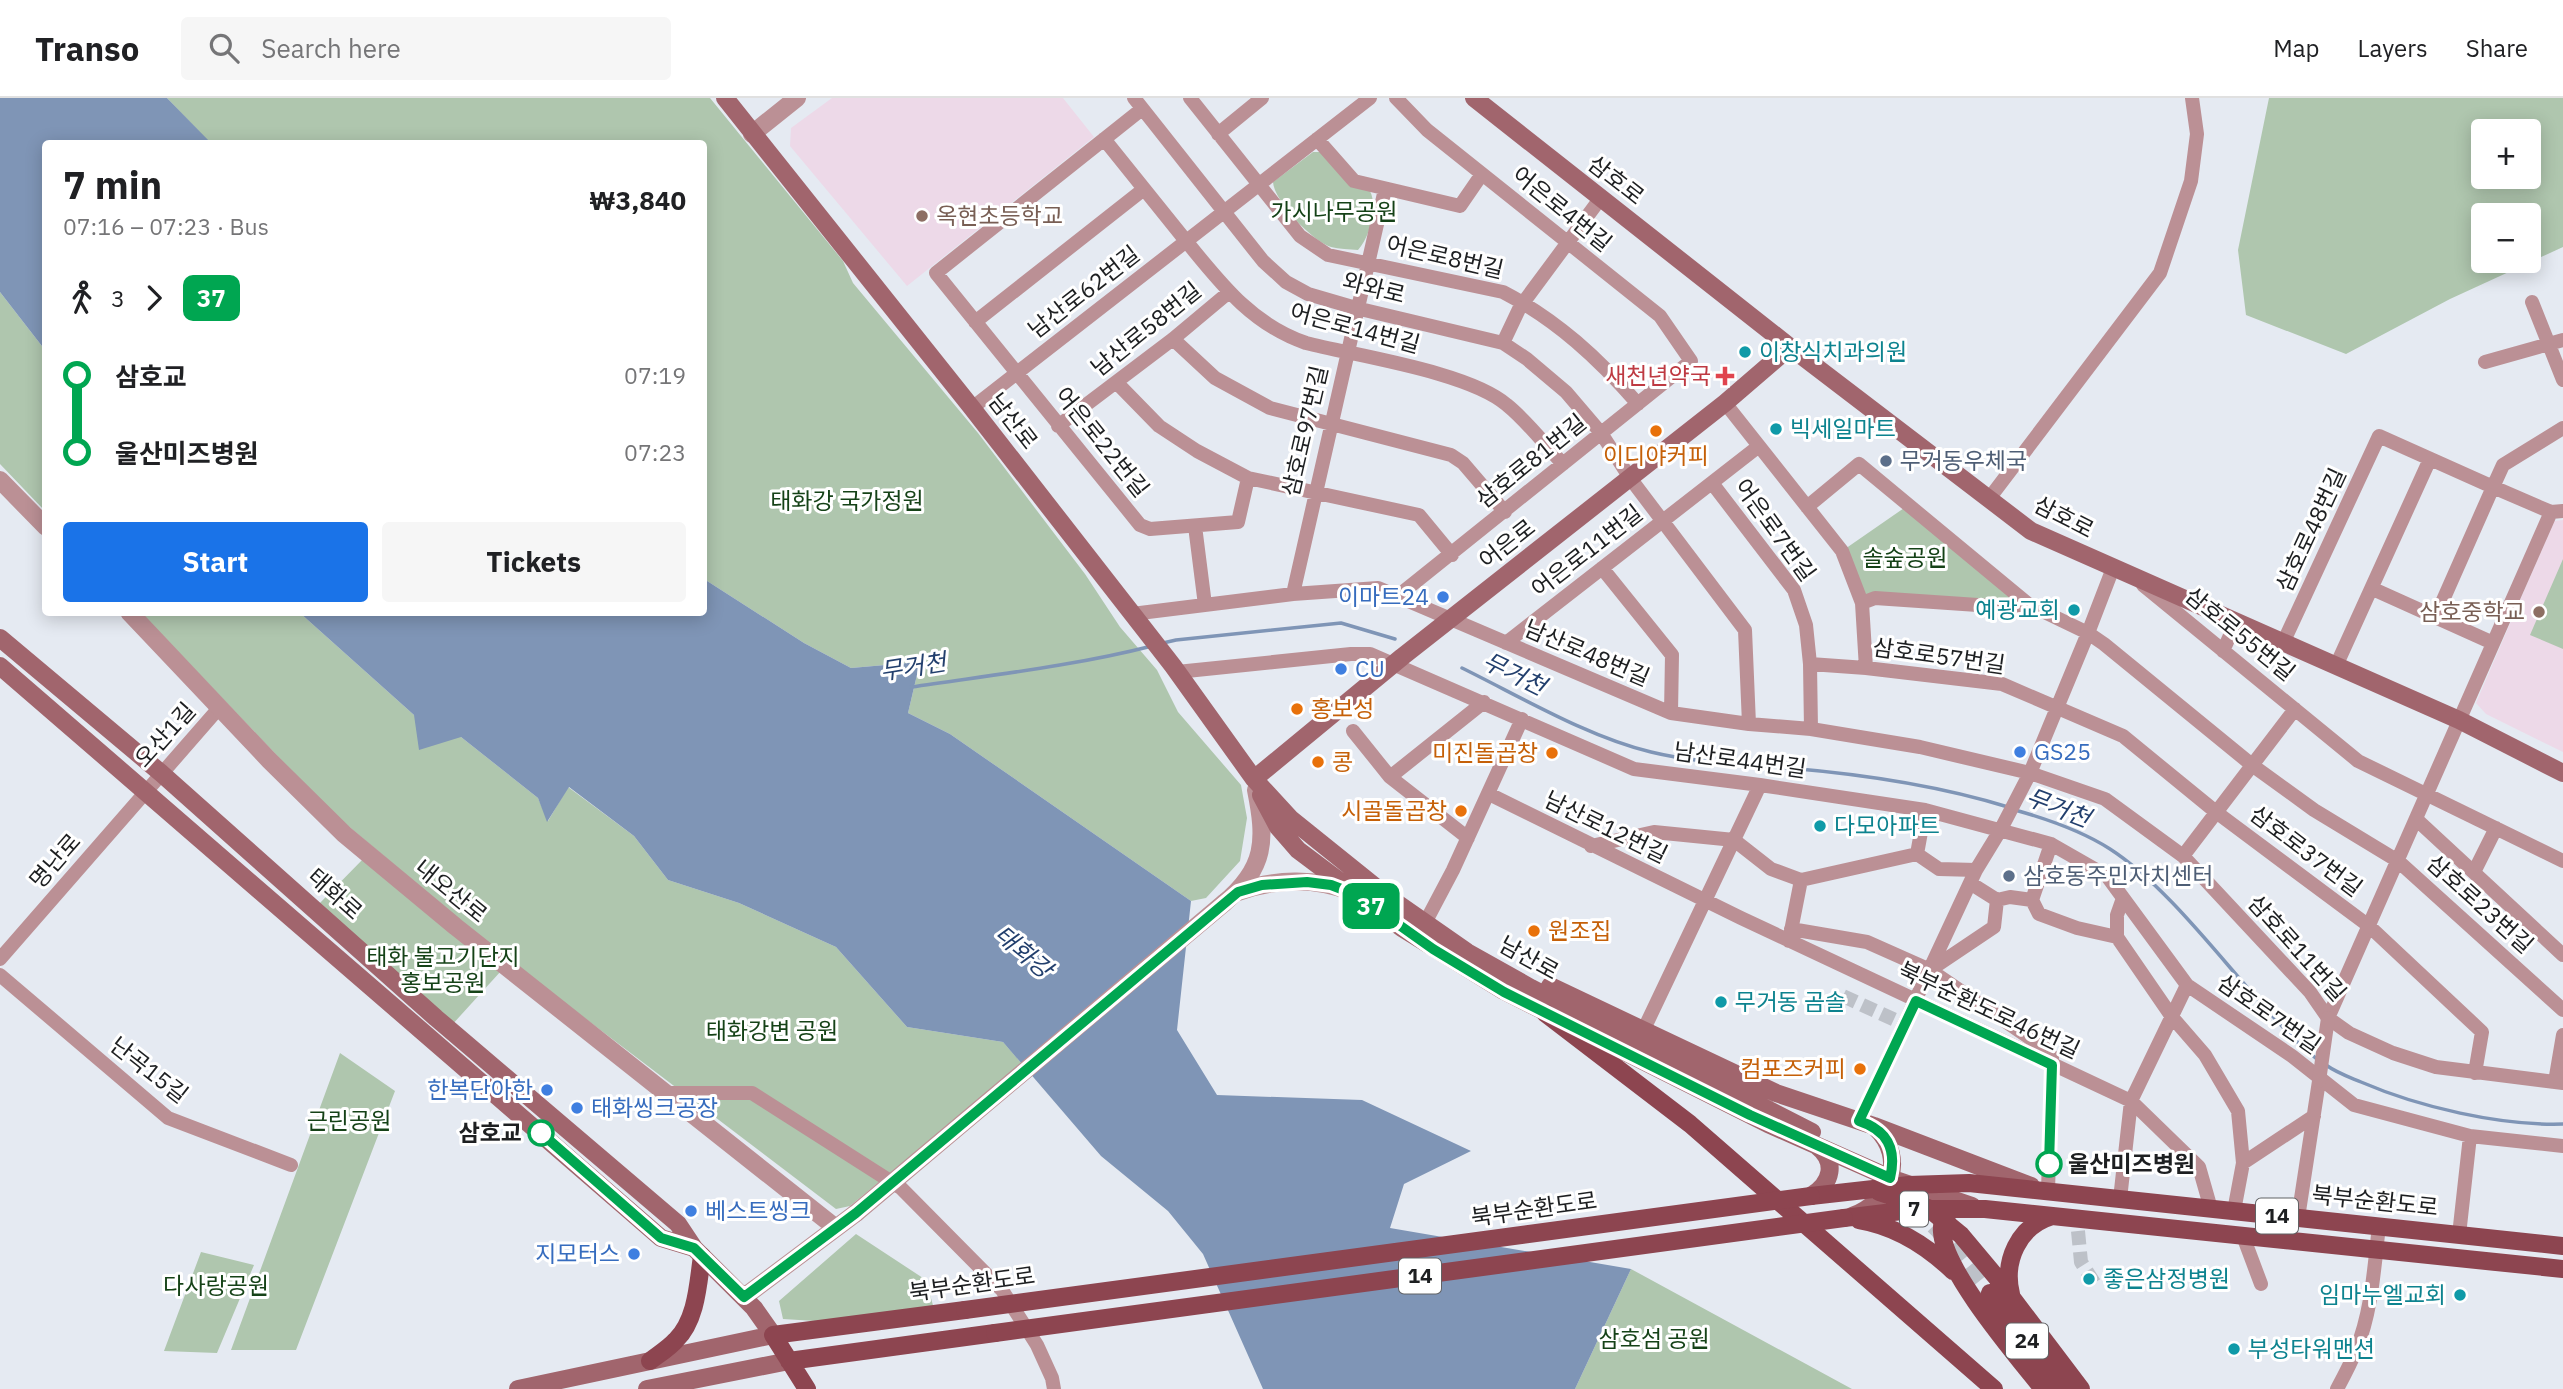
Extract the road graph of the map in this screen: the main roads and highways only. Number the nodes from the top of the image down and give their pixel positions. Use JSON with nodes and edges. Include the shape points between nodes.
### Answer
{"nodes":[{"id":1,"x":725,"y":98,"type":"edge"},
{"id":2,"x":1474,"y":98,"type":"edge"},
{"id":3,"x":1790,"y":347,"type":"junction"},
{"id":4,"x":0,"y":638,"type":"edge"},
{"id":5,"x":0,"y":666,"type":"edge"},
{"id":6,"x":2563,"y":772,"type":"edge"},
{"id":7,"x":1254,"y":779,"type":"junction"},
{"id":8,"x":1425,"y":923,"type":"junction"},
{"id":9,"x":1545,"y":1013,"type":"junction"},
{"id":10,"x":1866,"y":1123,"type":"junction"},
{"id":11,"x":1815,"y":1139,"type":"junction"},
{"id":12,"x":1909,"y":1185,"type":"junction"},
{"id":13,"x":1992,"y":1185,"type":"junction"},
{"id":14,"x":1887,"y":1186,"type":"junction"},
{"id":15,"x":2048,"y":1191,"type":"junction"},
{"id":16,"x":1811,"y":1196,"type":"junction"},
{"id":17,"x":1928,"y":1208,"type":"junction"},
{"id":18,"x":1951,"y":1210,"type":"junction"},
{"id":19,"x":2052,"y":1216,"type":"junction"},
{"id":20,"x":1844,"y":1218,"type":"junction"},
{"id":21,"x":2563,"y":1246,"type":"edge"},
{"id":22,"x":698,"y":1252,"type":"junction"},
{"id":23,"x":2563,"y":1269,"type":"edge"},
{"id":24,"x":1958,"y":1276,"type":"junction"},
{"id":25,"x":1990,"y":1293,"type":"tunnel mouth"},
{"id":26,"x":2014,"y":1300,"type":"junction"},
{"id":27,"x":749,"y":1303,"type":"junction"},
{"id":28,"x":811,"y":1331,"type":"junction"},
{"id":29,"x":773,"y":1335,"type":"junction"},
{"id":30,"x":650,"y":1361,"type":"junction"},
{"id":31,"x":789,"y":1361,"type":"junction"},
{"id":32,"x":518,"y":1389,"type":"edge"},
{"id":33,"x":647,"y":1389,"type":"edge"},
{"id":34,"x":807,"y":1389,"type":"edge"},
{"id":35,"x":1994,"y":1389,"type":"edge"},
{"id":36,"x":2042,"y":1389,"type":"edge"},
{"id":37,"x":2063,"y":1389,"type":"edge"},
{"id":38,"x":2081,"y":1389,"type":"edge"}],
"edges":[{"from":1,"to":7,"type":"main road","name":"남산로","via":[[1175,669]]},
{"from":2,"to":3,"type":"main road","name":"삼호로"},
{"from":3,"to":6,"type":"main road","name":"삼호로","via":[[2031,531],[2459,720]]},
{"from":3,"to":7,"type":"main road","name":"어은로"},
{"from":4,"to":22,"type":"main road","name":"태화로","via":[[678,1224]]},
{"from":5,"to":22,"type":"main road","name":"태화로","via":[[661,1238]]},
{"from":7,"to":8,"type":"main road","name":"남산로","via":[[1310,836]]},
{"from":7,"to":9,"type":"main road","name":"남산로","via":[[1278,827],[1298,850],[1433,949]]},
{"from":8,"to":10,"type":"main road","via":[[1750,1082]]},
{"from":8,"to":11,"type":"main road","name":"남산로","via":[[1531,988]]},
{"from":9,"to":11,"type":"main road","name":"남산로","via":[[1664,1074]]},
{"from":9,"to":35,"type":"main road","via":[[1690,1124]]},
{"from":10,"to":14,"type":"main road","via":[[1883,1135],[1892,1151]]},
{"from":10,"to":15,"type":"main road"},
{"from":11,"to":14,"type":"main road"},
{"from":11,"to":16,"type":"main road","via":[[1830,1163],[1830,1173]]},
{"from":12,"to":13,"type":"main road","name":"북부순환도로","number":"7"},
{"from":12,"to":14,"type":"main road","name":"북부순환도로","number":"7"},
{"from":12,"to":18,"type":"main road"},
{"from":13,"to":15,"type":"main road","name":"북부순환도로","number":"14"},
{"from":13,"to":18,"type":"main road","via":[[1974,1190]]},
{"from":14,"to":16,"type":"main road","name":"북부순환도로","number":"7"},
{"from":14,"to":17,"type":"main road"},
{"from":14,"to":20,"type":"main road","via":[[1867,1210]]},
{"from":15,"to":21,"type":"main road","name":"북부순환도로","number":"14"},
{"from":16,"to":28,"type":"main road","name":"북부순환도로","number":"14","bridge":true},
{"from":17,"to":18,"type":"main road","number":"7"},
{"from":17,"to":20,"type":"main road","number":"7"},
{"from":18,"to":19,"type":"main road","number":"7"},
{"from":18,"to":24,"type":"main road","via":[[1942,1235]]},
{"from":18,"to":26,"type":"main road"},
{"from":19,"to":23,"type":"main road","number":"14","via":[[2078,1225],[2243,1236]]},
{"from":19,"to":26,"type":"main road","via":[[2033,1226],[2014,1248],[2008,1273]]},
{"from":20,"to":24,"type":"main road","via":[[1901,1234]]},
{"from":20,"to":31,"type":"main road","number":"14","bridge":true},
{"from":22,"to":27,"type":"main road","name":"태화로"},
{"from":22,"to":30,"type":"main road","via":[[696,1299],[685,1329]]},
{"from":24,"to":36,"type":"main road"},
{"from":25,"to":37,"type":"main road","number":"24"},
{"from":26,"to":38,"type":"main road"},
{"from":27,"to":28,"type":"main road","via":[[781,1325]]},
{"from":27,"to":29,"type":"main road","name":"태화로"},
{"from":28,"to":29,"type":"main road","name":"북부순환도로","number":"14"},
{"from":29,"to":30,"type":"main road","name":"북부순환도로"},
{"from":29,"to":31,"type":"main road"},
{"from":30,"to":32,"type":"main road","name":"북부순환도로"},
{"from":31,"to":33,"type":"main road"},
{"from":31,"to":34,"type":"main road"}]}
